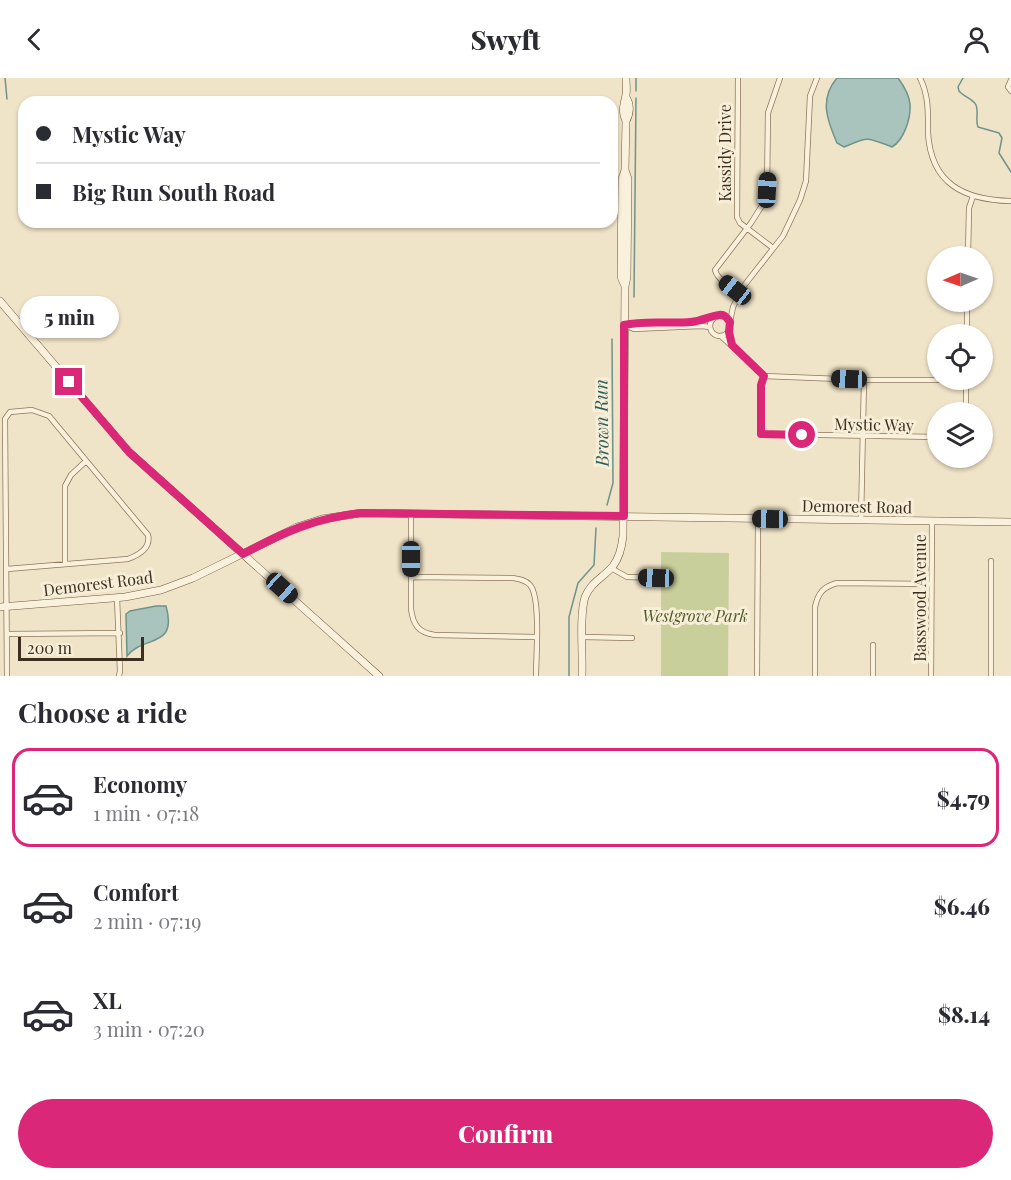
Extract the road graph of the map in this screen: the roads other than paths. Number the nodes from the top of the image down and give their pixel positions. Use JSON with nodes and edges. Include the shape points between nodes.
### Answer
{"nodes":[{"id":1,"x":626,"y":78,"type":"edge"},
{"id":2,"x":738,"y":78,"type":"edge"},
{"id":3,"x":780,"y":78,"type":"edge"},
{"id":4,"x":817,"y":78,"type":"edge"},
{"id":5,"x":920,"y":78,"type":"edge"},
{"id":6,"x":1011,"y":80,"type":"edge"},
{"id":7,"x":1011,"y":92,"type":"edge"},
{"id":8,"x":973,"y":196,"type":"junction"},
{"id":9,"x":1011,"y":201,"type":"edge"},
{"id":10,"x":747,"y":228,"type":"junction"},
{"id":11,"x":968,"y":246,"type":"edge"},
{"id":12,"x":773,"y":248,"type":"junction"},
{"id":13,"x":740,"y":292,"type":"junction"},
{"id":14,"x":0,"y":301,"type":"edge"},
{"id":15,"x":733,"y":307,"type":"junction"},
{"id":16,"x":723,"y":315,"type":"junction"},
{"id":17,"x":713,"y":318,"type":"junction"},
{"id":18,"x":730,"y":322,"type":"junction"},
{"id":19,"x":624,"y":325,"type":"junction"},
{"id":20,"x":710,"y":327,"type":"junction"},
{"id":21,"x":729,"y":332,"type":"junction"},
{"id":22,"x":721,"y":336,"type":"junction"},
{"id":23,"x":732,"y":345,"type":"junction"},
{"id":24,"x":764,"y":376,"type":"junction"},
{"id":25,"x":864,"y":380,"type":"junction"},
{"id":26,"x":927,"y":380,"type":"edge"},
{"id":27,"x":863,"y":436,"type":"junction"},
{"id":28,"x":927,"y":437,"type":"edge"},
{"id":29,"x":86,"y":461,"type":"junction"},
{"id":30,"x":411,"y":513,"type":"junction"},
{"id":31,"x":624,"y":516,"type":"junction"},
{"id":32,"x":758,"y":519,"type":"junction"},
{"id":33,"x":861,"y":520,"type":"junction"},
{"id":34,"x":932,"y":521,"type":"junction"},
{"id":35,"x":1011,"y":522,"type":"edge"},
{"id":36,"x":243,"y":554,"type":"junction"},
{"id":37,"x":991,"y":561,"type":"dead end"},
{"id":38,"x":65,"y":564,"type":"junction"},
{"id":39,"x":611,"y":568,"type":"junction"},
{"id":40,"x":7,"y":569,"type":"junction"},
{"id":41,"x":411,"y":577,"type":"junction"},
{"id":42,"x":660,"y":578,"type":"dead end"},
{"id":43,"x":931,"y":584,"type":"junction"},
{"id":44,"x":117,"y":598,"type":"junction"},
{"id":45,"x":4,"y":607,"type":"edge"},
{"id":46,"x":120,"y":633,"type":"junction"},
{"id":47,"x":8,"y":634,"type":"junction"},
{"id":48,"x":536,"y":637,"type":"junction"},
{"id":49,"x":583,"y":637,"type":"junction"},
{"id":50,"x":632,"y":638,"type":"dead end"},
{"id":51,"x":873,"y":645,"type":"dead end"},
{"id":52,"x":7,"y":676,"type":"edge"},
{"id":53,"x":119,"y":676,"type":"edge"},
{"id":54,"x":380,"y":676,"type":"edge"},
{"id":55,"x":536,"y":676,"type":"edge"},
{"id":56,"x":582,"y":676,"type":"edge"},
{"id":57,"x":757,"y":676,"type":"edge"},
{"id":58,"x":815,"y":676,"type":"edge"},
{"id":59,"x":873,"y":676,"type":"edge"},
{"id":60,"x":931,"y":676,"type":"edge"},
{"id":61,"x":991,"y":676,"type":"edge"}],
"edges":[{"from":1,"to":19,"type":"street","via":[[621,277],[625,286]]},
{"from":2,"to":10,"type":"street","name":"Kassidy Drive","via":[[736,210],[740,223]]},
{"from":3,"to":10,"type":"street","via":[[768,113],[767,190]]},
{"from":4,"to":12,"type":"street","via":[[809,106],[806,181],[794,217]]},
{"from":5,"to":8,"type":"street","via":[[927,92],[929,144],[936,166],[952,186]]},
{"from":6,"to":7,"type":"street"},
{"from":8,"to":9,"type":"street"},
{"from":8,"to":11,"type":"street"},
{"from":10,"to":12,"type":"street","name":"Kassidy Drive"},
{"from":10,"to":13,"type":"street","via":[[715,270],[718,277]]},
{"from":12,"to":13,"type":"street"},
{"from":13,"to":15,"type":"street"},
{"from":14,"to":36,"type":"street","via":[[129,452]]},
{"from":15,"to":16,"type":"street"},
{"from":15,"to":18,"type":"street"},
{"from":16,"to":17,"type":"street"},
{"from":16,"to":18,"type":"street"},
{"from":17,"to":19,"type":"street"},
{"from":17,"to":20,"type":"street"},
{"from":18,"to":21,"type":"street"},
{"from":19,"to":20,"type":"street","via":[[634,329]]},
{"from":19,"to":31,"type":"street"},
{"from":20,"to":22,"type":"street"},
{"from":21,"to":22,"type":"street"},
{"from":21,"to":23,"type":"street"},
{"from":22,"to":23,"type":"street"},
{"from":23,"to":24,"type":"street"},
{"from":24,"to":25,"type":"street"},
{"from":24,"to":27,"type":"street","name":"Mystic Way","via":[[761,434]]},
{"from":25,"to":26,"type":"street"},
{"from":25,"to":27,"type":"street"},
{"from":27,"to":28,"type":"street","name":"Mystic Way"},
{"from":27,"to":33,"type":"street"},
{"from":29,"to":38,"type":"street","via":[[65,486]]},
{"from":29,"to":38,"type":"street","via":[[149,540],[144,549],[128,559]]},
{"from":29,"to":40,"type":"street","via":[[44,413],[25,410],[7,414]]},
{"from":30,"to":31,"type":"street","name":"Demorest Road"},
{"from":30,"to":36,"type":"street","name":"Demorest Road","via":[[361,513],[322,519]]},
{"from":30,"to":41,"type":"street"},
{"from":31,"to":32,"type":"street","name":"Demorest Road"},
{"from":31,"to":39,"type":"street","via":[[621,548]]},
{"from":32,"to":33,"type":"street","name":"Demorest Road"},
{"from":32,"to":57,"type":"street"},
{"from":33,"to":34,"type":"street","name":"Demorest Road"},
{"from":34,"to":35,"type":"street","name":"Demorest Road"},
{"from":34,"to":43,"type":"street","name":"Basswood Avenue"},
{"from":36,"to":44,"type":"street","name":"Demorest Road","via":[[161,590]]},
{"from":36,"to":54,"type":"street"},
{"from":37,"to":61,"type":"street"},
{"from":38,"to":40,"type":"street"},
{"from":39,"to":42,"type":"street","via":[[627,577]]},
{"from":39,"to":49,"type":"street","via":[[597,579],[586,597]]},
{"from":40,"to":45,"type":"street"},
{"from":41,"to":48,"type":"street","via":[[412,619],[425,633]]},
{"from":41,"to":48,"type":"street","via":[[523,580],[530,585],[536,602]]},
{"from":43,"to":58,"type":"street","via":[[837,583],[823,589],[815,607]]},
{"from":43,"to":60,"type":"street","name":"Basswood Avenue"},
{"from":44,"to":45,"type":"street","name":"Demorest Road"},
{"from":44,"to":46,"type":"street"},
{"from":45,"to":47,"type":"street"},
{"from":46,"to":47,"type":"street"},
{"from":46,"to":53,"type":"street"},
{"from":47,"to":52,"type":"street"},
{"from":48,"to":55,"type":"street"},
{"from":49,"to":50,"type":"street"},
{"from":49,"to":56,"type":"street"},
{"from":51,"to":59,"type":"street"}]}
